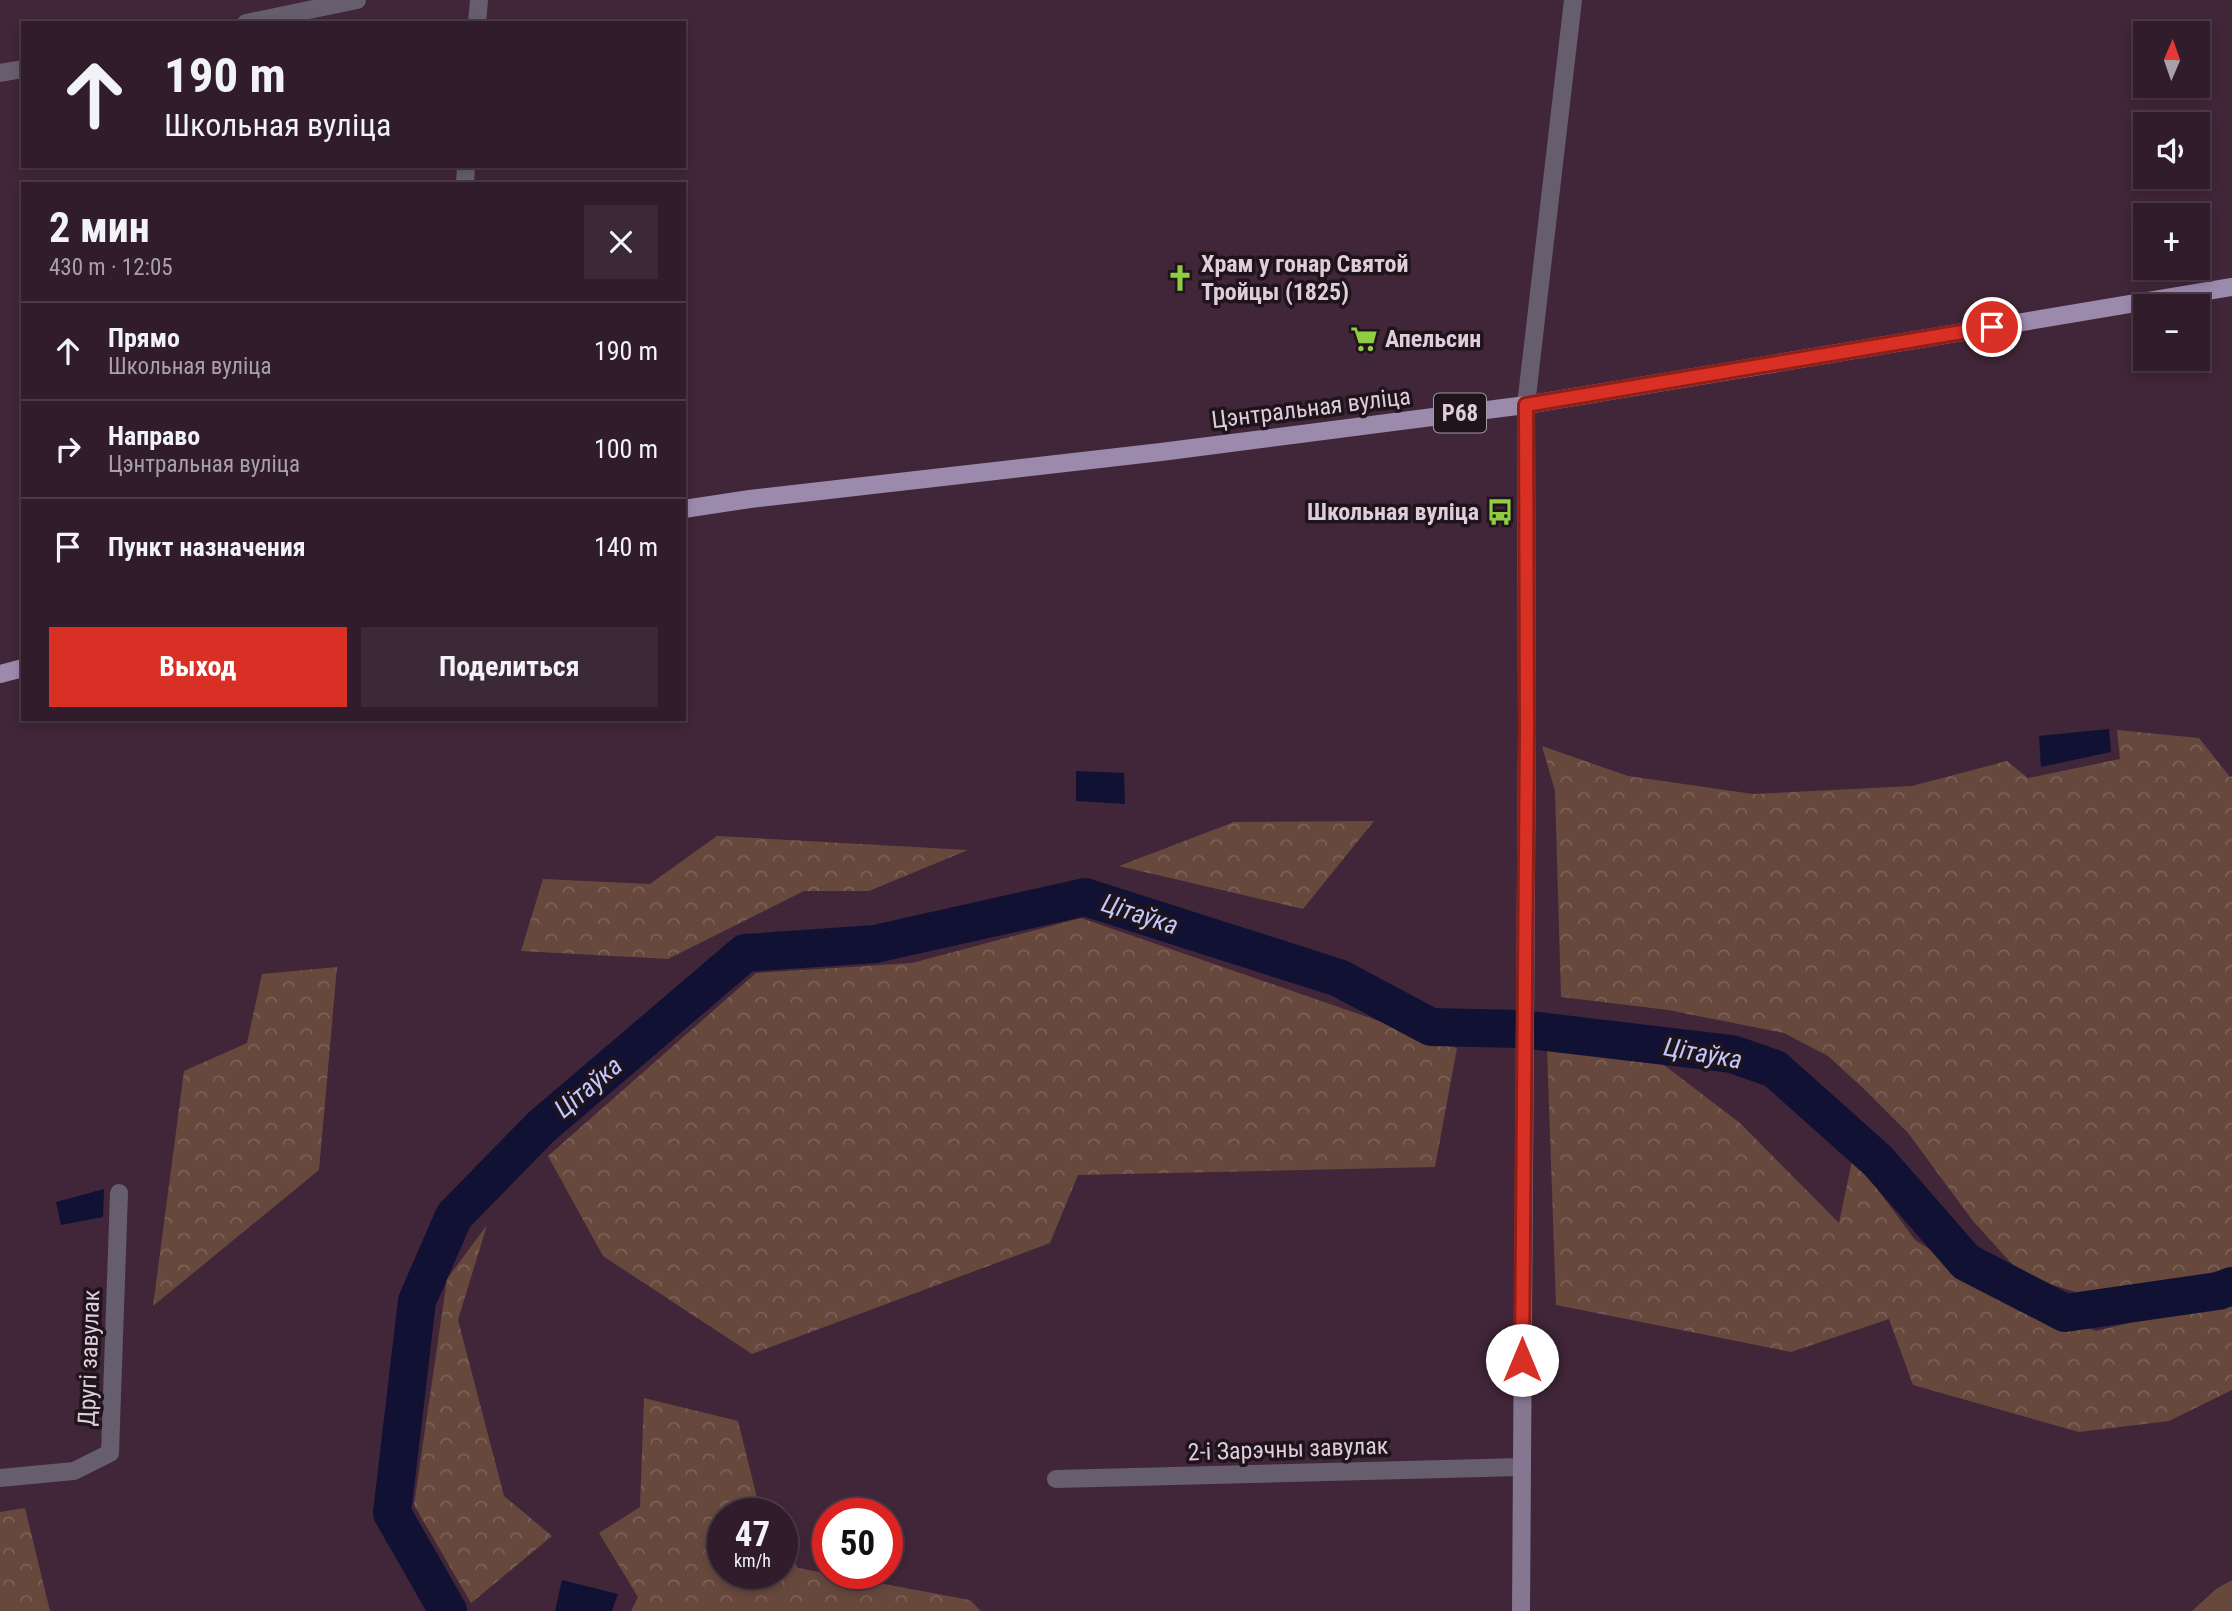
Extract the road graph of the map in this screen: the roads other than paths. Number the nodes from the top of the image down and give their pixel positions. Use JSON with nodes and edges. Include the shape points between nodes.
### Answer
{"nodes":[{"id":1,"x":357,"y":0,"type":"edge"},
{"id":2,"x":479,"y":0,"type":"edge"},
{"id":3,"x":1573,"y":0,"type":"edge"},
{"id":4,"x":256,"y":21,"type":"edge"},
{"id":5,"x":477,"y":21,"type":"edge"},
{"id":6,"x":21,"y":69,"type":"edge"},
{"id":7,"x":0,"y":73,"type":"edge"},
{"id":8,"x":2232,"y":287,"type":"edge"},
{"id":9,"x":1526,"y":405,"type":"junction"},
{"id":10,"x":686,"y":509,"type":"edge"},
{"id":11,"x":21,"y":669,"type":"edge"},
{"id":12,"x":0,"y":674,"type":"edge"},
{"id":13,"x":119,"y":1193,"type":"dead end"},
{"id":14,"x":1521,"y":1467,"type":"junction"},
{"id":15,"x":0,"y":1478,"type":"edge"},
{"id":16,"x":1056,"y":1479,"type":"dead end"},
{"id":17,"x":1521,"y":1611,"type":"edge"}],
"edges":[{"from":1,"to":4,"type":"street"},
{"from":2,"to":5,"type":"street"},
{"from":3,"to":9,"type":"street"},
{"from":6,"to":7,"type":"street"},
{"from":8,"to":9,"type":"main road","name":"Цэнтральная вуліца","number":"Р68"},
{"from":9,"to":10,"type":"main road","name":"Цэнтральная вуліца","number":"Р68"},
{"from":9,"to":14,"type":"main road"},
{"from":11,"to":12,"type":"main road"},
{"from":13,"to":15,"type":"street","name":"Другі завулак","via":[[110,1453],[74,1471]]},
{"from":14,"to":16,"type":"street","name":"2-і Зарэчны завулак"},
{"from":14,"to":17,"type":"main road"}]}
